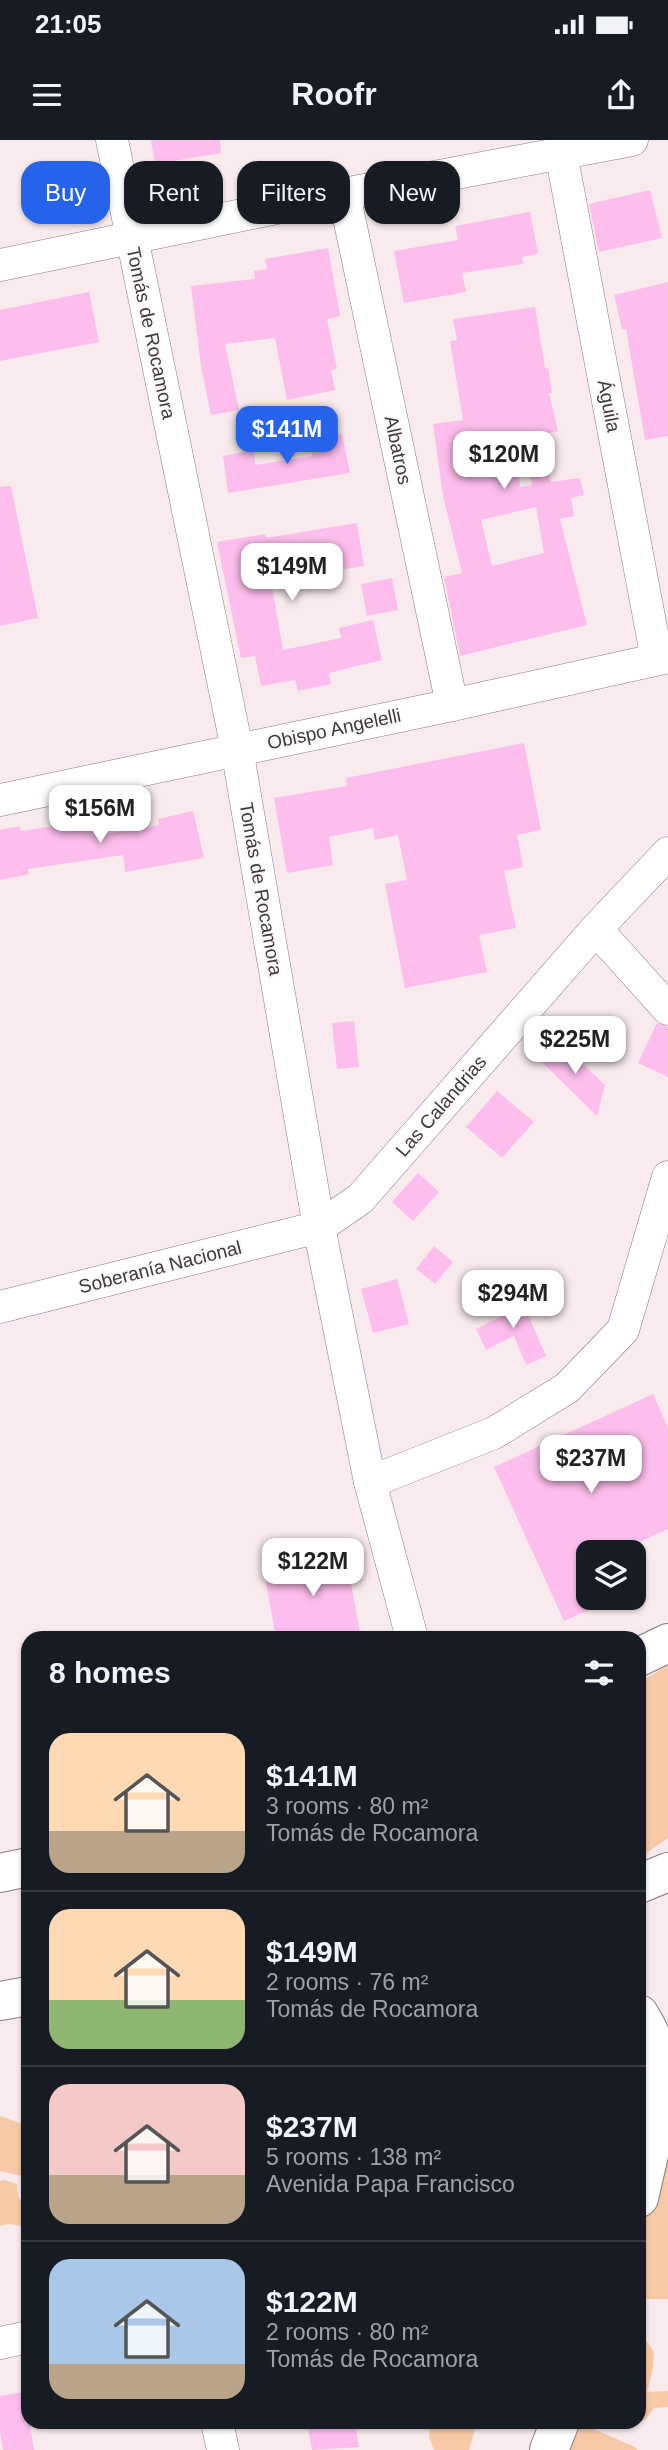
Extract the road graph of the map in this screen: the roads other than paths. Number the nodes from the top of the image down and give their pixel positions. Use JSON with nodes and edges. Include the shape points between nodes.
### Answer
{"nodes":[{"id":1,"x":111,"y":140,"type":"edge"},
{"id":2,"x":632,"y":140,"type":"edge"},
{"id":3,"x":561,"y":153,"type":"junction"},
{"id":4,"x":350,"y":193,"type":"edge"},
{"id":5,"x":237,"y":216,"type":"edge"},
{"id":6,"x":350,"y":222,"type":"edge"},
{"id":7,"x":132,"y":237,"type":"junction"},
{"id":8,"x":0,"y":265,"type":"edge"},
{"id":9,"x":662,"y":658,"type":"edge"},
{"id":10,"x":452,"y":705,"type":"junction"},
{"id":11,"x":237,"y":750,"type":"junction"},
{"id":12,"x":0,"y":800,"type":"edge"},
{"id":13,"x":668,"y":853,"type":"edge"},
{"id":14,"x":596,"y":929,"type":"junction"},
{"id":15,"x":668,"y":1009,"type":"edge"},
{"id":16,"x":668,"y":1177,"type":"edge"},
{"id":17,"x":319,"y":1227,"type":"junction"},
{"id":18,"x":0,"y":1307,"type":"edge"},
{"id":19,"x":370,"y":1482,"type":"junction"},
{"id":20,"x":410,"y":1631,"type":"edge"},
{"id":21,"x":668,"y":1643,"type":"edge"},
{"id":22,"x":646,"y":1654,"type":"edge"},
{"id":23,"x":21,"y":1868,"type":"edge"},
{"id":24,"x":668,"y":1872,"type":"edge"},
{"id":25,"x":0,"y":1873,"type":"edge"},
{"id":26,"x":646,"y":1881,"type":"edge"},
{"id":27,"x":21,"y":1997,"type":"edge"},
{"id":28,"x":0,"y":2001,"type":"edge"},
{"id":29,"x":646,"y":2024,"type":"edge"},
{"id":30,"x":666,"y":2079,"type":"edge"},
{"id":31,"x":646,"y":2168,"type":"edge"},
{"id":32,"x":21,"y":2338,"type":"edge"},
{"id":33,"x":0,"y":2343,"type":"edge"},
{"id":34,"x":218,"y":2429,"type":"edge"},
{"id":35,"x":557,"y":2429,"type":"edge"},
{"id":36,"x":223,"y":2450,"type":"edge"},
{"id":37,"x":549,"y":2450,"type":"edge"}],
"edges":[{"from":1,"to":7,"type":"street","name":"Tomás de Rocamora"},
{"from":2,"to":3,"type":"street"},
{"from":3,"to":4,"type":"street"},
{"from":3,"to":9,"type":"street","name":"Águila"},
{"from":5,"to":7,"type":"street"},
{"from":6,"to":10,"type":"street","name":"Albatros"},
{"from":7,"to":8,"type":"street"},
{"from":7,"to":11,"type":"street","name":"Tomás de Rocamora"},
{"from":9,"to":10,"type":"street","name":"Obispo Angelelli"},
{"from":10,"to":11,"type":"street","name":"Obispo Angelelli"},
{"from":11,"to":12,"type":"street","name":"Obispo Angelelli"},
{"from":11,"to":17,"type":"street","name":"Tomás de Rocamora"},
{"from":13,"to":14,"type":"street","name":"Las Calandrias"},
{"from":14,"to":15,"type":"street"},
{"from":14,"to":17,"type":"street","name":"Las Calandrias","via":[[360,1199]]},
{"from":16,"to":19,"type":"street","via":[[623,1330],[567,1388],[494,1433]]},
{"from":17,"to":18,"type":"street","name":"Soberanía Nacional"},
{"from":17,"to":19,"type":"street","name":"Tomás de Rocamora"},
{"from":19,"to":20,"type":"street","name":"Tomás de Rocamora"},
{"from":21,"to":22,"type":"main road"},
{"from":23,"to":25,"type":"main road"},
{"from":24,"to":26,"type":"main road"},
{"from":27,"to":28,"type":"main road"},
{"from":29,"to":30,"type":"main road"},
{"from":30,"to":31,"type":"main road"},
{"from":32,"to":33,"type":"street"},
{"from":34,"to":36,"type":"street"},
{"from":35,"to":37,"type":"main road"}]}
